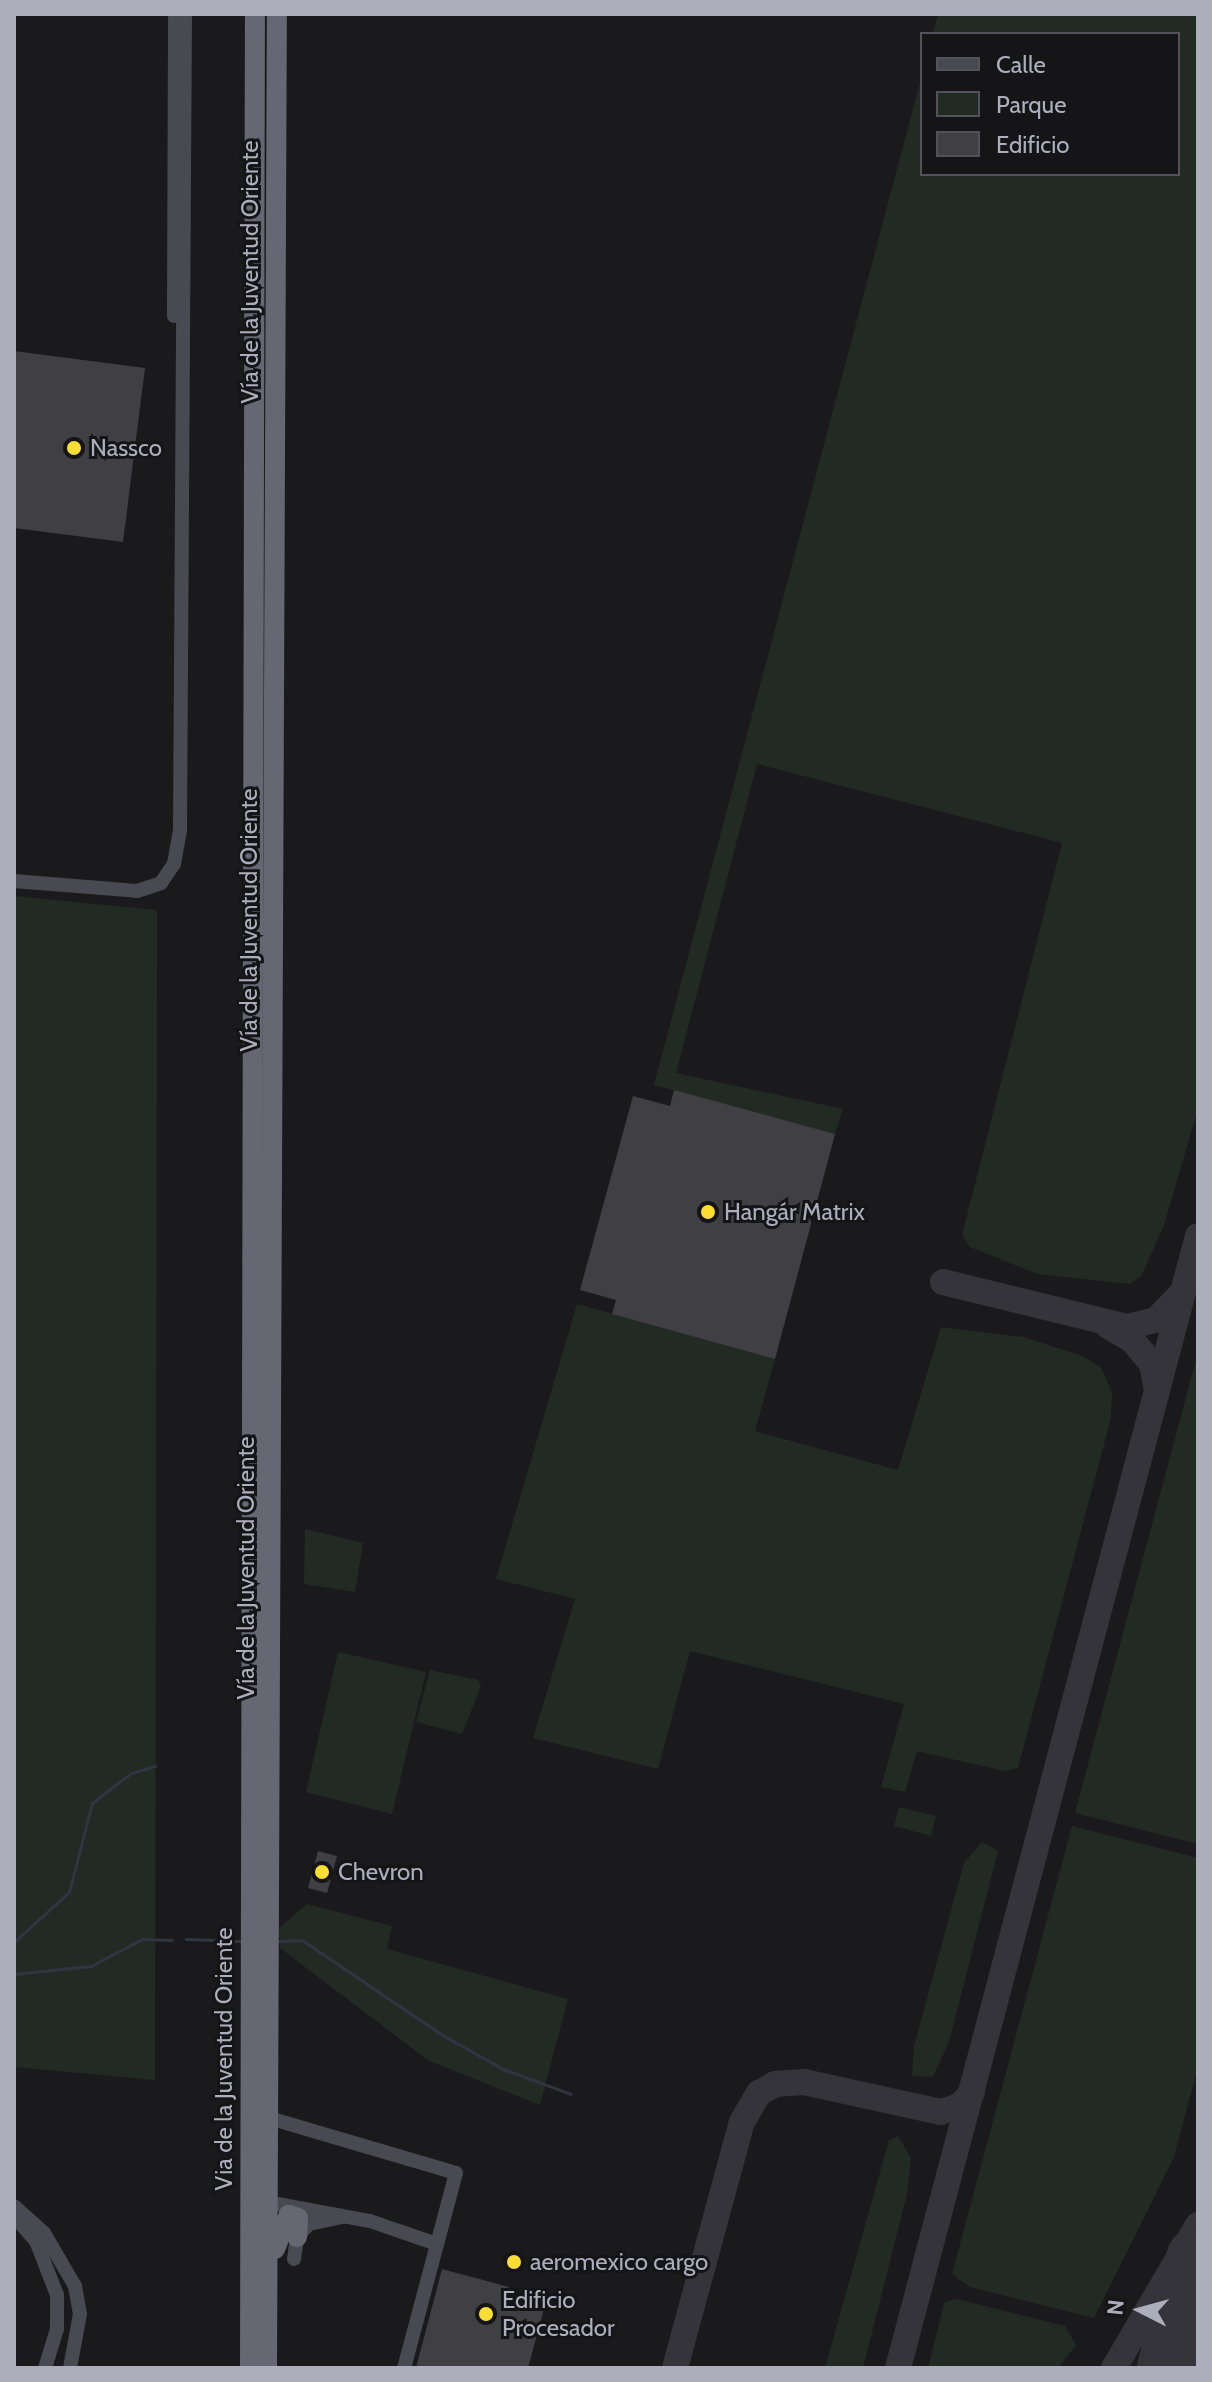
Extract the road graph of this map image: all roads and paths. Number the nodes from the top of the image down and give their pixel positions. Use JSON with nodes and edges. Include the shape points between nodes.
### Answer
{"nodes":[{"id":1,"x":175,"y":14,"type":"edge"},
{"id":2,"x":185,"y":14,"type":"edge"},
{"id":3,"x":256,"y":14,"type":"edge"},
{"id":4,"x":275,"y":14,"type":"edge"},
{"id":5,"x":265,"y":84,"type":"junction"},
{"id":6,"x":174,"y":864,"type":"junction"},
{"id":7,"x":14,"y":881,"type":"edge"},
{"id":8,"x":249,"y":1749,"type":"joint"},
{"id":9,"x":271,"y":1825,"type":"joint"},
{"id":10,"x":259,"y":1953,"type":"junction"},
{"id":11,"x":269,"y":2118,"type":"junction"},
{"id":12,"x":260,"y":2201,"type":"junction"},
{"id":13,"x":14,"y":2206,"type":"edge"},
{"id":14,"x":347,"y":2215,"type":"junction"},
{"id":15,"x":14,"y":2216,"type":"edge"},
{"id":16,"x":434,"y":2243,"type":"junction"},
{"id":17,"x":287,"y":2255,"type":"junction"},
{"id":18,"x":406,"y":2361,"type":"edge"},
{"id":19,"x":45,"y":2368,"type":"edge"},
{"id":20,"x":70,"y":2368,"type":"edge"},
{"id":21,"x":250,"y":2368,"type":"edge"},
{"id":22,"x":267,"y":2368,"type":"edge"},
{"id":23,"x":395,"y":2368,"type":"edge"}],
"edges":[{"from":1,"to":6,"type":"main road"},
{"from":2,"to":6,"type":"main road","via":[[180,815]]},
{"from":3,"to":4,"type":"highway","via":[[264,29]]},
{"from":3,"to":5,"type":"highway","name":"Vía de la Juventud Oriente"},
{"from":4,"to":5,"type":"highway","name":"Vía de la Juventud Oriente"},
{"from":5,"to":8,"type":"highway","name":"Vía de la Juventud Oriente"},
{"from":5,"to":9,"type":"highway","name":"Vía de la Juventud Oriente"},
{"from":6,"to":7,"type":"main road","via":[[161,883],[137,891]]},
{"from":8,"to":10,"type":"highway","name":"Via de la Juventud Oriente","via":[[249,1928]]},
{"from":9,"to":10,"type":"highway","name":"Via de la Juventud Oriente","via":[[270,1928]]},
{"from":10,"to":11,"type":"highway","name":"Via de la Juventud Oriente"},
{"from":10,"to":12,"type":"highway","name":"Via de la Juventud Oriente"},
{"from":11,"to":12,"type":"highway","name":"Via de la Juventud Oriente"},
{"from":11,"to":16,"type":"main road","via":[[456,2173]]},
{"from":12,"to":14,"type":"main road"},
{"from":12,"to":17,"type":"highway","name":"Via de la Juventud Oriente"},
{"from":12,"to":21,"type":"highway","name":"Via de la Juventud Oriente"},
{"from":13,"to":20,"type":"main road","via":[[44,2233],[75,2286],[80,2314]]},
{"from":14,"to":16,"type":"main road"},
{"from":14,"to":17,"type":"main road","via":[[313,2222]]},
{"from":15,"to":19,"type":"main road","via":[[36,2241],[57,2295],[57,2329]]},
{"from":16,"to":18,"type":"main road"},
{"from":17,"to":22,"type":"highway","name":"Via de la Juventud Oriente"},
{"from":18,"to":23,"type":"main road"}]}
